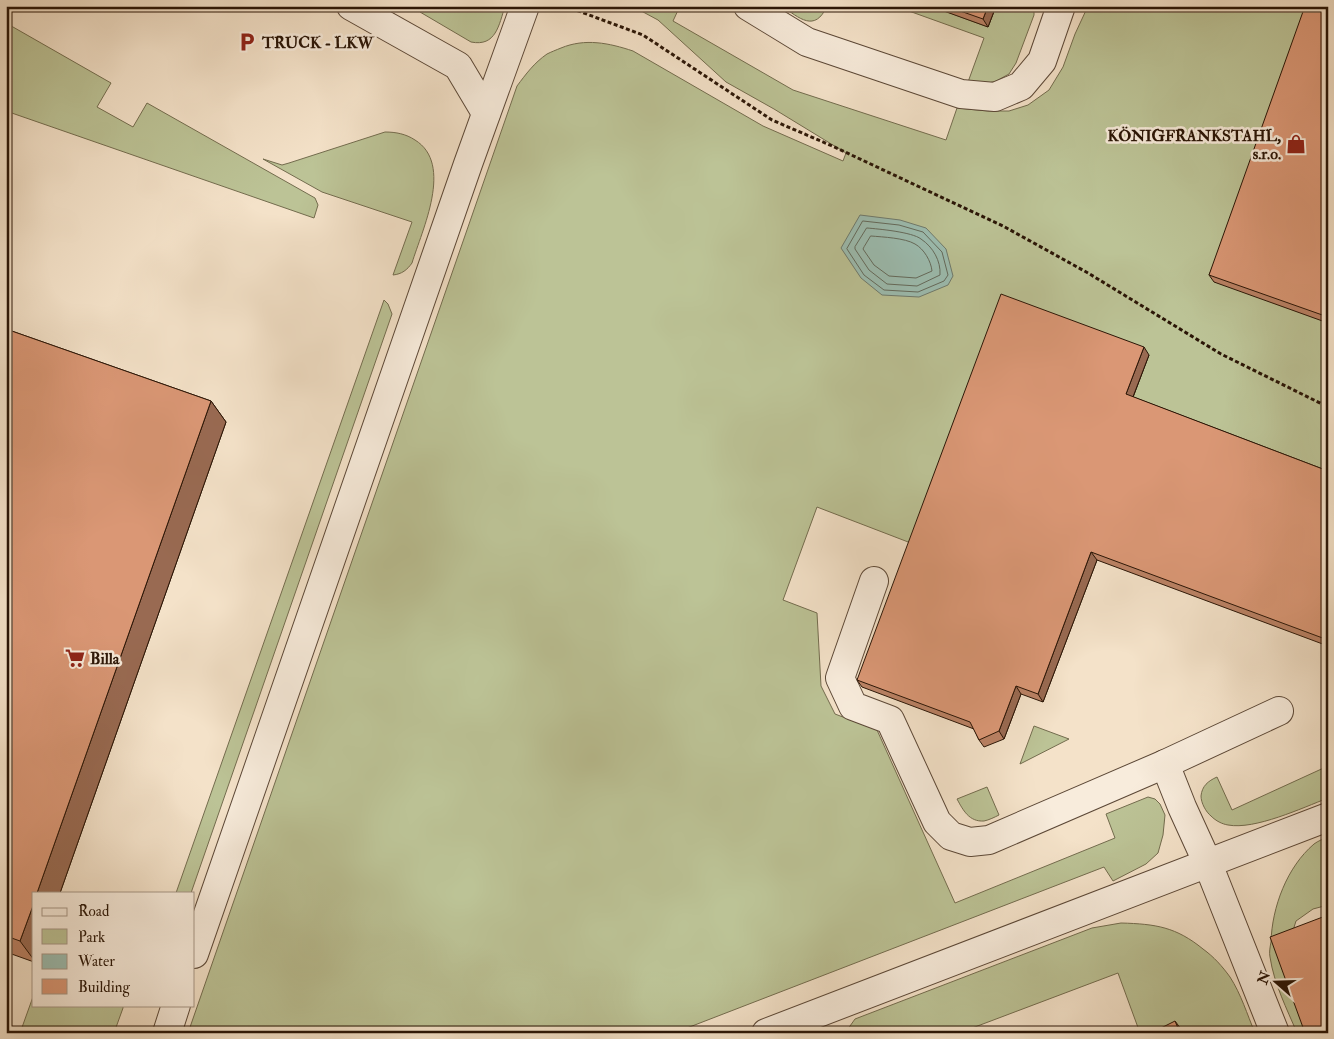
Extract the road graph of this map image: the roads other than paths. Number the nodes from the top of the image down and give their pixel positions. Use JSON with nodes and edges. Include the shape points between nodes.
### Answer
{"nodes":[{"id":1,"x":352,"y":6,"type":"edge"},
{"id":2,"x":525,"y":6,"type":"edge"},
{"id":3,"x":748,"y":6,"type":"edge"},
{"id":4,"x":1061,"y":6,"type":"edge"},
{"id":5,"x":486,"y":113,"type":"junction"},
{"id":6,"x":874,"y":581,"type":"dead end"},
{"id":7,"x":1278,"y":711,"type":"dead end"},
{"id":8,"x":1165,"y":764,"type":"junction"},
{"id":9,"x":1328,"y":817,"type":"edge"},
{"id":10,"x":1208,"y":864,"type":"junction"},
{"id":11,"x":195,"y":951,"type":"edge"},
{"id":12,"x":176,"y":1006,"type":"edge"},
{"id":13,"x":167,"y":1033,"type":"edge"},
{"id":14,"x":766,"y":1033,"type":"edge"},
{"id":15,"x":1275,"y":1033,"type":"edge"}],
"edges":[{"from":1,"to":5,"type":"lane","via":[[458,66]]},
{"from":2,"to":5,"type":"lane"},
{"from":3,"to":4,"type":"lane","via":[[807,42],[961,94],[995,97],[1022,86],[1042,61]]},
{"from":5,"to":11,"type":"lane"},
{"from":6,"to":8,"type":"lane","via":[[840,678],[853,706],[890,720],[937,822],[951,836],[970,842],[989,840]]},
{"from":7,"to":8,"type":"lane"},
{"from":8,"to":10,"type":"lane"},
{"from":9,"to":10,"type":"lane"},
{"from":10,"to":14,"type":"lane"},
{"from":10,"to":15,"type":"lane"},
{"from":12,"to":13,"type":"lane"}]}
